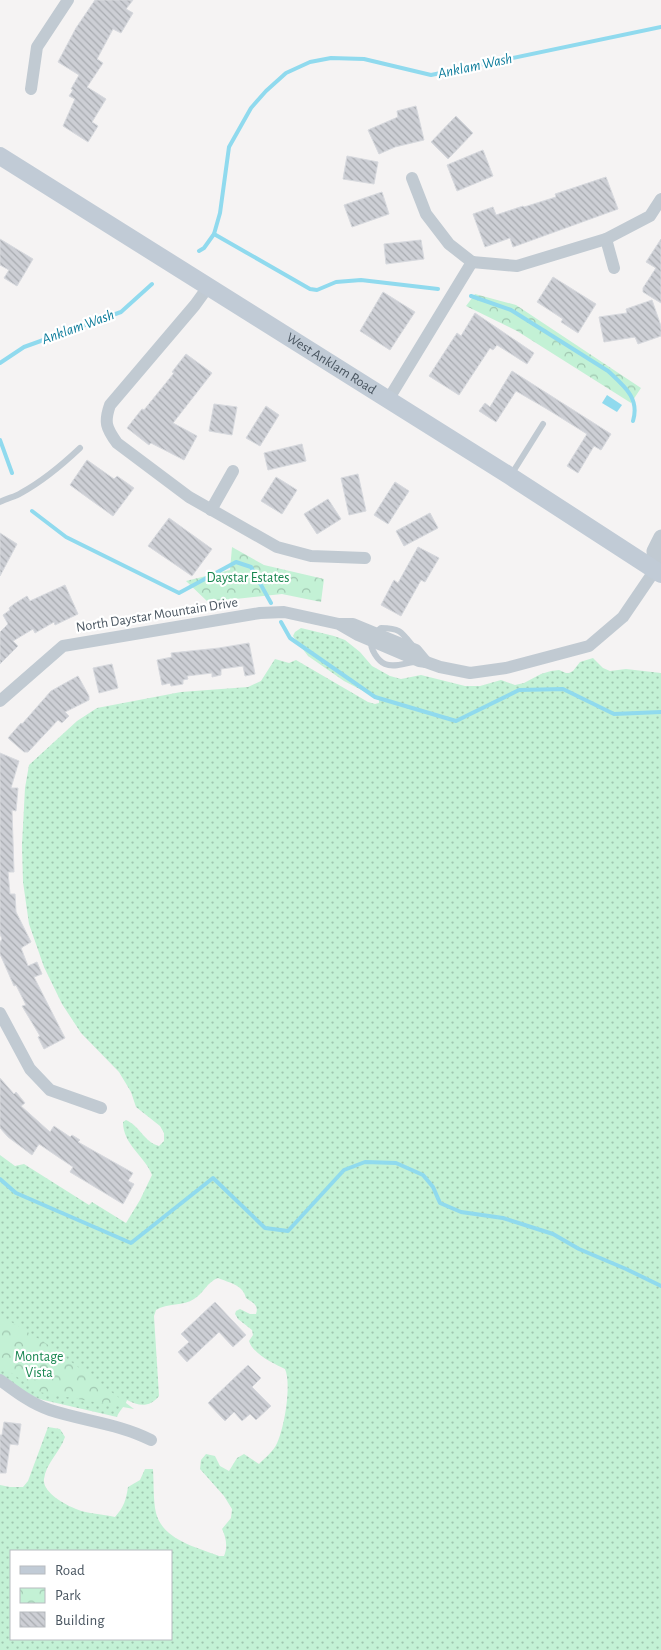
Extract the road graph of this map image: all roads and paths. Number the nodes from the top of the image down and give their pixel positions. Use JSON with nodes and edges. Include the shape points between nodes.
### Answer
{"nodes":[{"id":1,"x":68,"y":0,"type":"edge"},
{"id":2,"x":31,"y":89,"type":"dead end"},
{"id":3,"x":2,"y":162,"type":"edge"},
{"id":4,"x":412,"y":178,"type":"dead end"},
{"id":5,"x":661,"y":199,"type":"edge"},
{"id":6,"x":606,"y":239,"type":"junction"},
{"id":7,"x":472,"y":262,"type":"junction"},
{"id":8,"x":614,"y":268,"type":"dead end"},
{"id":9,"x":208,"y":287,"type":"junction"},
{"id":10,"x":388,"y":400,"type":"junction"},
{"id":11,"x":543,"y":424,"type":"dead end"},
{"id":12,"x":80,"y":448,"type":"dead end"},
{"id":13,"x":233,"y":471,"type":"dead end"},
{"id":14,"x":510,"y":476,"type":"junction"},
{"id":15,"x":0,"y":502,"type":"edge"},
{"id":16,"x":211,"y":510,"type":"junction"},
{"id":17,"x":661,"y":537,"type":"edge"},
{"id":18,"x":365,"y":558,"type":"dead end"},
{"id":19,"x":659,"y":570,"type":"edge"},
{"id":20,"x":373,"y":637,"type":"junction"},
{"id":21,"x":421,"y":658,"type":"junction"},
{"id":22,"x":0,"y":701,"type":"edge"},
{"id":23,"x":0,"y":1013,"type":"edge"},
{"id":24,"x":101,"y":1108,"type":"dead end"},
{"id":25,"x":0,"y":1380,"type":"edge"},
{"id":26,"x":151,"y":1440,"type":"dead end"}],
"edges":[{"from":1,"to":2,"type":"street","via":[[37,47]]},
{"from":3,"to":9,"type":"main road","name":"West Anklam Road"},
{"from":4,"to":7,"type":"street","via":[[426,214],[449,244]]},
{"from":5,"to":6,"type":"street","via":[[650,216]]},
{"from":6,"to":7,"type":"street","via":[[517,266]]},
{"from":6,"to":8,"type":"street"},
{"from":7,"to":10,"type":"street"},
{"from":9,"to":10,"type":"main road","name":"West Anklam Road"},
{"from":9,"to":16,"type":"street","via":[[110,405],[101,425],[117,443]]},
{"from":10,"to":14,"type":"main road","name":"West Anklam Road"},
{"from":11,"to":14,"type":"lane"},
{"from":12,"to":15,"type":"lane","via":[[54,472],[20,494]]},
{"from":13,"to":16,"type":"street"},
{"from":14,"to":19,"type":"main road","name":"West Anklam Road"},
{"from":16,"to":18,"type":"street","via":[[264,541],[291,552]]},
{"from":17,"to":19,"type":"street","via":[[654,551]]},
{"from":19,"to":21,"type":"street","name":"North Daystar Mountain Drive","via":[[623,617],[589,646],[506,668],[470,673],[440,667]]},
{"from":20,"to":21,"type":"street","name":"North Daystar Mountain Drive"},
{"from":20,"to":21,"type":"lane","via":[[381,628],[394,628],[404,634]]},
{"from":20,"to":22,"type":"street","name":"North Daystar Mountain Drive","via":[[339,624],[284,612],[260,613],[63,646]]},
{"from":23,"to":24,"type":"street","via":[[30,1069],[50,1090]]},
{"from":25,"to":26,"type":"street","via":[[49,1410],[136,1432]]}]}
